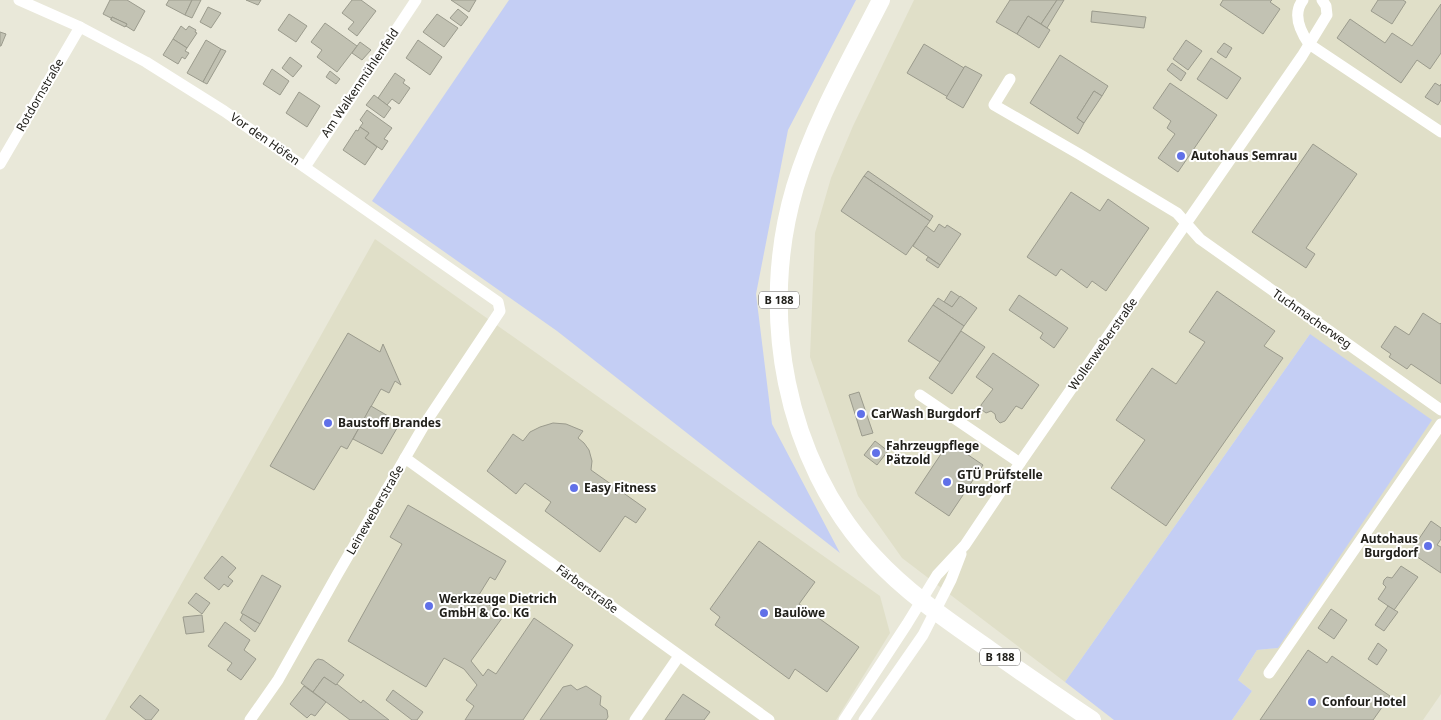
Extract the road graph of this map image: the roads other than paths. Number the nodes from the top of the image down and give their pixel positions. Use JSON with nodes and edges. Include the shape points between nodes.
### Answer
{"nodes":[{"id":1,"x":19,"y":0,"type":"edge"},
{"id":2,"x":416,"y":0,"type":"edge"},
{"id":3,"x":881,"y":0,"type":"edge"},
{"id":4,"x":1303,"y":0,"type":"edge"},
{"id":5,"x":1322,"y":0,"type":"edge"},
{"id":6,"x":80,"y":27,"type":"junction"},
{"id":7,"x":1309,"y":44,"type":"junction"},
{"id":8,"x":1010,"y":80,"type":"dead end"},
{"id":9,"x":1441,"y":132,"type":"edge"},
{"id":10,"x":0,"y":164,"type":"edge"},
{"id":11,"x":305,"y":166,"type":"junction"},
{"id":12,"x":1187,"y":224,"type":"junction"},
{"id":13,"x":498,"y":302,"type":"joint"},
{"id":14,"x":920,"y":395,"type":"dead end"},
{"id":15,"x":1441,"y":410,"type":"edge"},
{"id":16,"x":1441,"y":424,"type":"edge"},
{"id":17,"x":405,"y":458,"type":"junction"},
{"id":18,"x":1020,"y":464,"type":"junction"},
{"id":19,"x":962,"y":550,"type":"junction"},
{"id":20,"x":921,"y":600,"type":"junction"},
{"id":21,"x":936,"y":611,"type":"junction"},
{"id":22,"x":679,"y":656,"type":"junction"},
{"id":23,"x":1269,"y":673,"type":"dead end"},
{"id":24,"x":250,"y":720,"type":"edge"},
{"id":25,"x":635,"y":720,"type":"edge"},
{"id":26,"x":769,"y":720,"type":"edge"},
{"id":27,"x":844,"y":720,"type":"edge"},
{"id":28,"x":864,"y":720,"type":"edge"},
{"id":29,"x":1092,"y":720,"type":"edge"}],
"edges":[{"from":1,"to":6,"type":"street","name":"Vor den Höfen"},
{"from":2,"to":11,"type":"street","name":"Am Walkenmühlenfeld"},
{"from":3,"to":20,"type":"main road","number":"B 188","via":[[821,118],[802,164],[787,221],[781,262],[780,337],[794,411],[811,459],[830,498],[874,557]]},
{"from":4,"to":7,"type":"street","via":[[1298,9],[1298,20]]},
{"from":5,"to":7,"type":"street","name":"Wollenweberstraße","via":[[1327,15]]},
{"from":6,"to":10,"type":"street","name":"Rotdornstraße"},
{"from":6,"to":11,"type":"street","name":"Vor den Höfen","via":[[218,106]]},
{"from":7,"to":9,"type":"street"},
{"from":7,"to":12,"type":"street","name":"Wollenweberstraße"},
{"from":8,"to":12,"type":"street","via":[[994,106],[1177,213]]},
{"from":11,"to":13,"type":"street","name":"Vor den Höfen"},
{"from":12,"to":15,"type":"street","name":"Tuchmacherweg","via":[[1200,239]]},
{"from":12,"to":18,"type":"street","name":"Wollenweberstraße"},
{"from":13,"to":17,"type":"street","name":"Leineweberstraße","via":[[500,310]]},
{"from":14,"to":18,"type":"street"},
{"from":16,"to":23,"type":"street"},
{"from":17,"to":22,"type":"street","name":"Färberstraße"},
{"from":17,"to":24,"type":"street","name":"Leineweberstraße","via":[[278,680]]},
{"from":18,"to":19,"type":"street","name":"Wollenweberstraße"},
{"from":19,"to":20,"type":"street","name":"Wollenweberstraße","via":[[937,575]]},
{"from":19,"to":21,"type":"street","name":"Wollenweberstraße"},
{"from":20,"to":21,"type":"main road","number":"B 188"},
{"from":20,"to":27,"type":"street","name":"Wollenweberstraße"},
{"from":21,"to":28,"type":"street"},
{"from":21,"to":29,"type":"main road","number":"B 188"},
{"from":22,"to":25,"type":"street"},
{"from":22,"to":26,"type":"street","name":"Färberstraße"}]}
